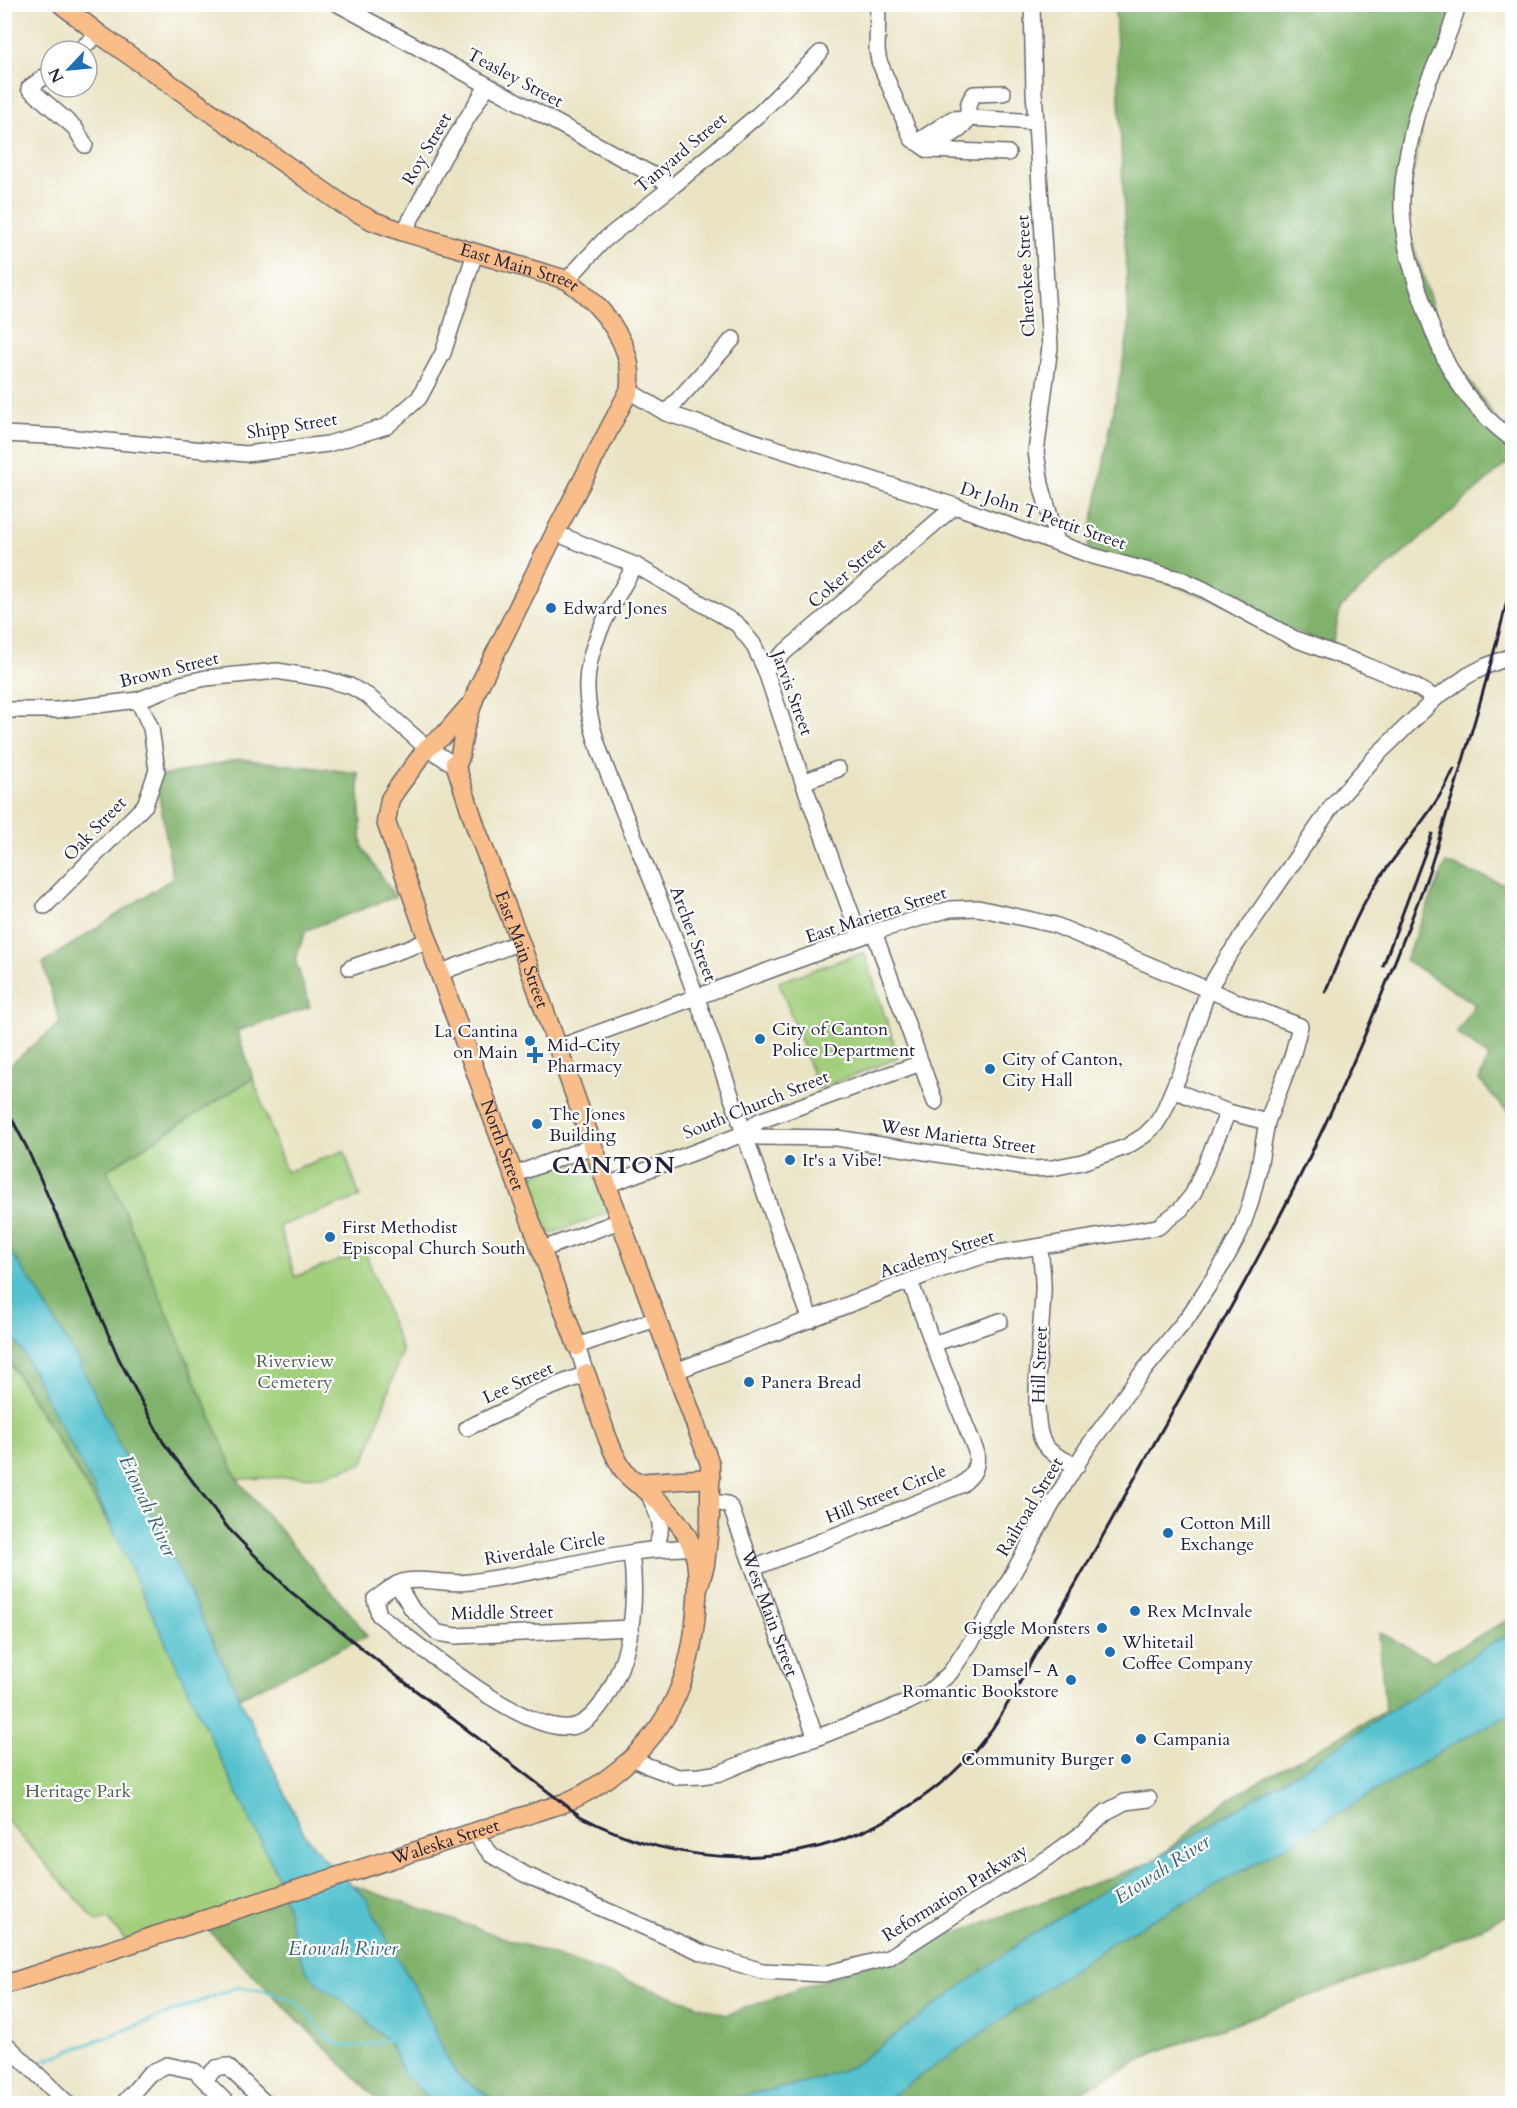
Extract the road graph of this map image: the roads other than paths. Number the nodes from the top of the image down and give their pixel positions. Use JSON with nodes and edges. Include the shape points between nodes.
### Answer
{"nodes":[{"id":1,"x":61,"y":4,"type":"edge"},
{"id":2,"x":878,"y":4,"type":"edge"},
{"id":3,"x":1032,"y":4,"type":"edge"},
{"id":4,"x":1458,"y":4,"type":"edge"},
{"id":5,"x":346,"y":6,"type":"edge"},
{"id":6,"x":99,"y":34,"type":"junction"},
{"id":7,"x":93,"y":39,"type":"edge"},
{"id":8,"x":820,"y":53,"type":"dead end"},
{"id":9,"x":39,"y":81,"type":"edge"},
{"id":10,"x":487,"y":86,"type":"junction"},
{"id":11,"x":1003,"y":93,"type":"dead end"},
{"id":12,"x":39,"y":97,"type":"edge"},
{"id":13,"x":42,"y":99,"type":"edge"},
{"id":14,"x":970,"y":118,"type":"junction"},
{"id":15,"x":1036,"y":122,"type":"junction"},
{"id":16,"x":86,"y":145,"type":"dead end"},
{"id":17,"x":923,"y":146,"type":"junction"},
{"id":18,"x":1008,"y":153,"type":"dead end"},
{"id":19,"x":673,"y":186,"type":"junction"},
{"id":20,"x":404,"y":232,"type":"junction"},
{"id":21,"x":475,"y":253,"type":"junction"},
{"id":22,"x":567,"y":280,"type":"junction"},
{"id":23,"x":733,"y":339,"type":"dead end"},
{"id":24,"x":629,"y":391,"type":"junction"},
{"id":25,"x":666,"y":413,"type":"junction"},
{"id":26,"x":4,"y":434,"type":"edge"},
{"id":27,"x":1512,"y":439,"type":"edge"},
{"id":28,"x":955,"y":506,"type":"junction"},
{"id":29,"x":555,"y":533,"type":"junction"},
{"id":30,"x":1057,"y":542,"type":"junction"},
{"id":31,"x":635,"y":565,"type":"junction"},
{"id":32,"x":1512,"y":656,"type":"edge"},
{"id":33,"x":765,"y":669,"type":"junction"},
{"id":34,"x":1436,"y":698,"type":"junction"},
{"id":35,"x":138,"y":700,"type":"junction"},
{"id":36,"x":471,"y":704,"type":"junction"},
{"id":37,"x":4,"y":710,"type":"edge"},
{"id":38,"x":427,"y":748,"type":"junction"},
{"id":39,"x":455,"y":763,"type":"junction"},
{"id":40,"x":838,"y":769,"type":"dead end"},
{"id":41,"x":803,"y":782,"type":"junction"},
{"id":42,"x":45,"y":906,"type":"dead end"},
{"id":43,"x":867,"y":935,"type":"junction"},
{"id":44,"x":428,"y":941,"type":"junction"},
{"id":45,"x":520,"y":942,"type":"junction"},
{"id":46,"x":350,"y":968,"type":"dead end"},
{"id":47,"x":439,"y":973,"type":"junction"},
{"id":48,"x":1208,"y":990,"type":"junction"},
{"id":49,"x":697,"y":998,"type":"junction"},
{"id":50,"x":557,"y":1048,"type":"junction"},
{"id":51,"x":921,"y":1063,"type":"junction"},
{"id":52,"x":1173,"y":1090,"type":"junction"},
{"id":53,"x":935,"y":1102,"type":"dead end"},
{"id":54,"x":1228,"y":1112,"type":"junction"},
{"id":55,"x":1267,"y":1122,"type":"junction"},
{"id":56,"x":743,"y":1134,"type":"junction"},
{"id":57,"x":593,"y":1146,"type":"junction"},
{"id":58,"x":513,"y":1175,"type":"junction"},
{"id":59,"x":607,"y":1185,"type":"junction"},
{"id":60,"x":620,"y":1221,"type":"junction"},
{"id":61,"x":1040,"y":1246,"type":"junction"},
{"id":62,"x":540,"y":1250,"type":"junction"},
{"id":63,"x":910,"y":1281,"type":"junction"},
{"id":64,"x":656,"y":1320,"type":"junction"},
{"id":65,"x":811,"y":1320,"type":"junction"},
{"id":66,"x":1000,"y":1321,"type":"dead end"},
{"id":67,"x":933,"y":1344,"type":"junction"},
{"id":68,"x":577,"y":1346,"type":"junction"},
{"id":69,"x":676,"y":1371,"type":"junction"},
{"id":70,"x":586,"y":1374,"type":"junction"},
{"id":71,"x":466,"y":1428,"type":"dead end"},
{"id":72,"x":1077,"y":1466,"type":"junction"},
{"id":73,"x":711,"y":1478,"type":"junction"},
{"id":74,"x":641,"y":1486,"type":"junction"},
{"id":75,"x":711,"y":1502,"type":"junction"},
{"id":76,"x":682,"y":1525,"type":"joint"},
{"id":77,"x":693,"y":1547,"type":"junction"},
{"id":78,"x":654,"y":1550,"type":"junction"},
{"id":79,"x":631,"y":1552,"type":"junction"},
{"id":80,"x":754,"y":1568,"type":"junction"},
{"id":81,"x":397,"y":1584,"type":"junction"},
{"id":82,"x":698,"y":1589,"type":"junction"},
{"id":83,"x":630,"y":1628,"type":"junction"},
{"id":84,"x":816,"y":1738,"type":"junction"},
{"id":85,"x":633,"y":1758,"type":"junction"},
{"id":86,"x":1149,"y":1799,"type":"dead end"},
{"id":87,"x":475,"y":1833,"type":"junction"},
{"id":88,"x":4,"y":1985,"type":"edge"},
{"id":89,"x":4,"y":2042,"type":"edge"},
{"id":90,"x":204,"y":2080,"type":"junction"},
{"id":91,"x":68,"y":2103,"type":"edge"},
{"id":92,"x":123,"y":2103,"type":"edge"},
{"id":93,"x":228,"y":2103,"type":"edge"},
{"id":94,"x":266,"y":2103,"type":"edge"}],
"edges":[{"from":1,"to":6,"type":"main road","name":"East Main Street"},
{"from":2,"to":17,"type":"street","via":[[879,61],[912,139]]},
{"from":3,"to":15,"type":"street","name":"Cherokee Street"},
{"from":4,"to":27,"type":"street","via":[[1414,123],[1402,206],[1404,240],[1448,367],[1481,412]]},
{"from":5,"to":10,"type":"street","name":"Teasley Street"},
{"from":6,"to":7,"type":"street"},
{"from":6,"to":20,"type":"main road","name":"East Main Street","via":[[345,206]]},
{"from":8,"to":19,"type":"street","name":"Tanyard Street","via":[[759,114]]},
{"from":9,"to":12,"type":"street","via":[[29,88]]},
{"from":10,"to":19,"type":"street","name":"Teasley Street"},
{"from":10,"to":20,"type":"street","name":"Roy Street"},
{"from":11,"to":14,"type":"street","via":[[974,94],[968,101]]},
{"from":13,"to":16,"type":"street","via":[[75,128]]},
{"from":14,"to":15,"type":"street"},
{"from":14,"to":17,"type":"street","via":[[959,130]]},
{"from":15,"to":30,"type":"street","name":"Cherokee Street","via":[[1050,347],[1036,452]]},
{"from":17,"to":18,"type":"street"},
{"from":19,"to":22,"type":"street","name":"Tanyard Street","via":[[603,241]]},
{"from":20,"to":21,"type":"main road","name":"East Main Street"},
{"from":21,"to":22,"type":"main road","name":"East Main Street"},
{"from":21,"to":26,"type":"street","name":"Shipp Street","via":[[443,353],[419,398],[387,426],[328,444],[246,454]]},
{"from":22,"to":24,"type":"main road","name":"East Main Street","via":[[610,321],[629,364]]},
{"from":23,"to":25,"type":"street"},
{"from":24,"to":25,"type":"street","name":"Dr John T Pettit Street"},
{"from":24,"to":29,"type":"main road","name":"East Main Street"},
{"from":25,"to":28,"type":"street","name":"Dr John T Pettit Street"},
{"from":28,"to":30,"type":"street","name":"Dr John T Pettit Street"},
{"from":28,"to":33,"type":"street","name":"Coker Street"},
{"from":29,"to":31,"type":"street","name":"Jarvis Street"},
{"from":29,"to":36,"type":"main road","name":"East Main Street"},
{"from":30,"to":34,"type":"street","name":"Dr John T Pettit Street","via":[[1093,556],[1183,580],[1295,639],[1365,665]]},
{"from":31,"to":33,"type":"street","name":"Jarvis Street","via":[[737,624],[753,644]]},
{"from":31,"to":49,"type":"street","name":"Archer Street","via":[[592,651],[587,693],[610,778]]},
{"from":32,"to":34,"type":"street","name":"West Marietta Street","via":[[1467,676]]},
{"from":33,"to":41,"type":"street","name":"Jarvis Street"},
{"from":34,"to":48,"type":"street","name":"West Marietta Street","via":[[1332,806]]},
{"from":35,"to":37,"type":"street","name":"Brown Street","via":[[57,710]]},
{"from":35,"to":38,"type":"street","name":"Brown Street","via":[[206,678],[277,671],[350,686],[368,696]]},
{"from":35,"to":42,"type":"street","name":"Oak Street","via":[[152,728],[157,770],[145,805]]},
{"from":36,"to":38,"type":"main road","name":"East Main Street"},
{"from":36,"to":39,"type":"main road","name":"East Main Street","via":[[459,760]]},
{"from":38,"to":39,"type":"street"},
{"from":38,"to":44,"type":"main road","name":"North Street","via":[[390,799],[386,822]]},
{"from":39,"to":45,"type":"main road","name":"East Main Street"},
{"from":40,"to":41,"type":"street"},
{"from":41,"to":43,"type":"street","name":"Jarvis Street"},
{"from":43,"to":48,"type":"street","name":"East Marietta Street","via":[[950,909],[978,908],[1055,925]]},
{"from":43,"to":49,"type":"street","name":"East Marietta Street"},
{"from":43,"to":51,"type":"street","name":"Jarvis Street"},
{"from":44,"to":46,"type":"street"},
{"from":44,"to":47,"type":"main road","name":"North Street"},
{"from":45,"to":47,"type":"street"},
{"from":45,"to":50,"type":"main road","name":"East Main Street"},
{"from":47,"to":58,"type":"main road","name":"North Street"},
{"from":48,"to":52,"type":"street","name":"West Marietta Street"},
{"from":48,"to":55,"type":"street","name":"Railroad Street","via":[[1300,1026]]},
{"from":49,"to":50,"type":"street","name":"East Marietta Street"},
{"from":49,"to":56,"type":"street","name":"Archer Street"},
{"from":50,"to":57,"type":"main road","name":"East Main Street"},
{"from":51,"to":53,"type":"street","name":"Jarvis Street"},
{"from":51,"to":56,"type":"street","name":"South Church Street","via":[[759,1121]]},
{"from":52,"to":54,"type":"street"},
{"from":52,"to":56,"type":"street","name":"West Marietta Street","via":[[1160,1118],[1146,1135],[1118,1150],[1052,1168],[1032,1169],[837,1138]]},
{"from":54,"to":55,"type":"street"},
{"from":54,"to":61,"type":"street","name":"Academy Street","via":[[1193,1194],[1168,1221],[1141,1231]]},
{"from":55,"to":72,"type":"street","name":"Railroad Street","via":[[1250,1204],[1224,1262]]},
{"from":56,"to":59,"type":"street","name":"South Church Street"},
{"from":56,"to":65,"type":"street","name":"Archer Street"},
{"from":57,"to":58,"type":"street"},
{"from":57,"to":59,"type":"main road","name":"East Main Street"},
{"from":58,"to":62,"type":"main road","name":"North Street"},
{"from":59,"to":60,"type":"main road","name":"East Main Street"},
{"from":60,"to":62,"type":"street"},
{"from":60,"to":64,"type":"main road","name":"East Main Street"},
{"from":61,"to":63,"type":"street","name":"Academy Street","via":[[986,1255]]},
{"from":61,"to":72,"type":"street","name":"Hill Street","via":[[1043,1289],[1039,1424],[1042,1441],[1049,1450]]},
{"from":62,"to":68,"type":"main road","name":"North Street"},
{"from":63,"to":65,"type":"street","name":"Academy Street"},
{"from":63,"to":67,"type":"street","name":"Hill Street Circle"},
{"from":64,"to":68,"type":"street"},
{"from":64,"to":69,"type":"main road","name":"East Main Street"},
{"from":65,"to":69,"type":"street","name":"Academy Street"},
{"from":66,"to":67,"type":"street"},
{"from":67,"to":80,"type":"street","name":"Hill Street Circle","via":[[976,1452],[977,1467],[971,1477],[961,1485]]},
{"from":68,"to":70,"type":"street","name":"North Street"},
{"from":69,"to":73,"type":"main road","via":[[704,1444]]},
{"from":70,"to":71,"type":"street","name":"Lee Street","via":[[531,1395]]},
{"from":70,"to":74,"type":"main road","name":"North Street","via":[[621,1466]]},
{"from":72,"to":84,"type":"street","name":"Railroad Street","via":[[991,1612],[950,1673],[919,1697]]},
{"from":73,"to":74,"type":"main road"},
{"from":73,"to":75,"type":"main road"},
{"from":74,"to":76,"type":"main road","name":"North Street"},
{"from":74,"to":78,"type":"street","via":[[662,1526]]},
{"from":75,"to":80,"type":"street","name":"West Main Street","via":[[731,1508]]},
{"from":75,"to":82,"type":"main road","via":[[705,1565]]},
{"from":76,"to":77,"type":"main road","name":"Waleska Street"},
{"from":77,"to":78,"type":"street"},
{"from":77,"to":82,"type":"main road","name":"Waleska Street"},
{"from":78,"to":79,"type":"street"},
{"from":79,"to":81,"type":"street","name":"Riverdale Circle","via":[[470,1582],[447,1584],[431,1580]]},
{"from":79,"to":83,"type":"street","name":"Riverdale Circle","via":[[635,1580]]},
{"from":80,"to":84,"type":"street","name":"West Main Street"},
{"from":81,"to":83,"type":"street","name":"Middle Street","via":[[412,1609],[438,1633],[456,1636]]},
{"from":81,"to":83,"type":"street","name":"Riverdale Circle","via":[[375,1599],[379,1615],[479,1689],[537,1722],[576,1726],[591,1717],[603,1704],[627,1653]]},
{"from":82,"to":85,"type":"main road","name":"Waleska Street","via":[[695,1629],[684,1679],[665,1720]]},
{"from":84,"to":85,"type":"street","name":"Railroad Street","via":[[720,1773],[689,1778],[668,1774]]},
{"from":85,"to":87,"type":"main road","name":"Waleska Street","via":[[579,1797]]},
{"from":86,"to":87,"type":"street","name":"Reformation Parkway","via":[[1125,1802],[1106,1812],[1048,1857],[888,1958],[824,1974],[762,1971],[703,1953],[524,1874],[493,1856]]},
{"from":87,"to":88,"type":"main road","name":"Waleska Street"},
{"from":89,"to":91,"type":"street"},
{"from":90,"to":92,"type":"street","via":[[195,2071],[166,2065],[149,2074]]},
{"from":90,"to":93,"type":"street"},
{"from":90,"to":94,"type":"street","via":[[216,2068],[227,2066]]}]}
